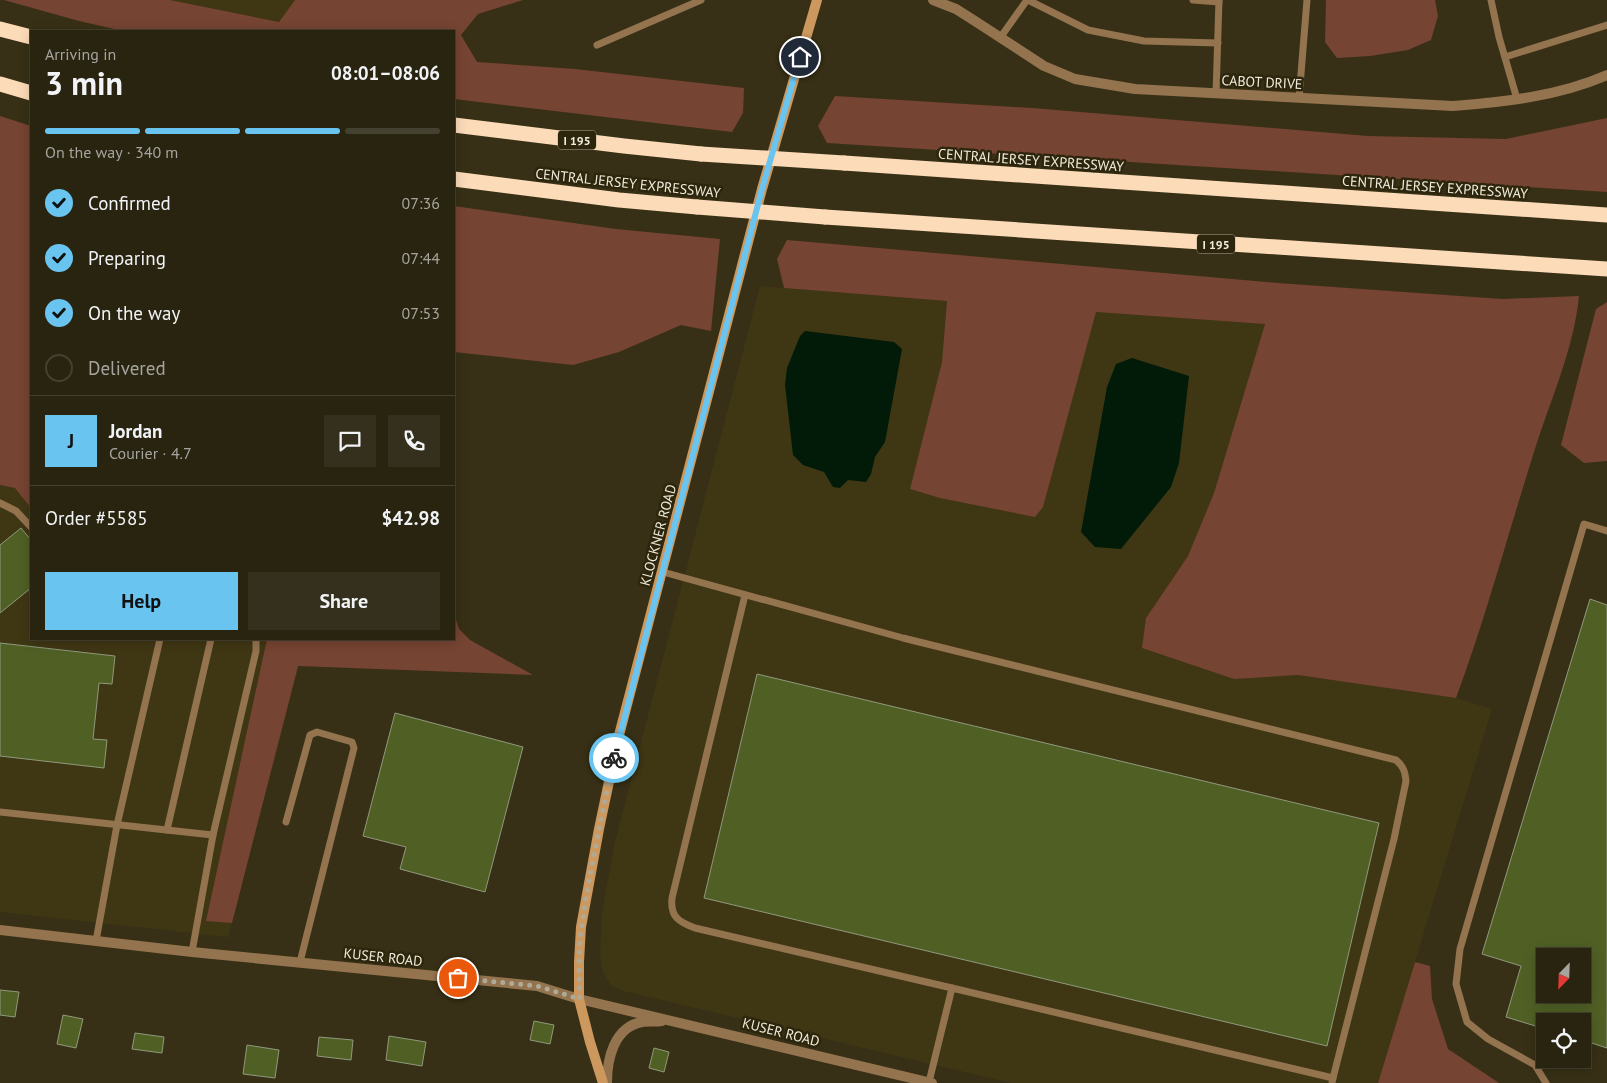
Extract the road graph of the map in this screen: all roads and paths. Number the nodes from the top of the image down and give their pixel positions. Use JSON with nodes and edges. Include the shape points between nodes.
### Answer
{"nodes":[{"id":1,"x":701,"y":0,"type":"edge"},
{"id":2,"x":817,"y":0,"type":"edge"},
{"id":3,"x":933,"y":0,"type":"edge"},
{"id":4,"x":1028,"y":0,"type":"edge"},
{"id":5,"x":1193,"y":0,"type":"edge"},
{"id":6,"x":1307,"y":0,"type":"edge"},
{"id":7,"x":1491,"y":0,"type":"edge"},
{"id":8,"x":1219,"y":1,"type":"edge"},
{"id":9,"x":1607,"y":25,"type":"edge"},
{"id":10,"x":0,"y":29,"type":"edge"},
{"id":11,"x":30,"y":37,"type":"edge"},
{"id":12,"x":1000,"y":38,"type":"junction"},
{"id":13,"x":1218,"y":43,"type":"junction"},
{"id":14,"x":597,"y":45,"type":"dead end"},
{"id":15,"x":1505,"y":57,"type":"junction"},
{"id":16,"x":1607,"y":74,"type":"edge"},
{"id":17,"x":0,"y":84,"type":"edge"},
{"id":18,"x":30,"y":93,"type":"edge"},
{"id":19,"x":1216,"y":94,"type":"junction"},
{"id":20,"x":1299,"y":98,"type":"junction"},
{"id":21,"x":1517,"y":99,"type":"junction"},
{"id":22,"x":455,"y":125,"type":"edge"},
{"id":23,"x":455,"y":179,"type":"edge"},
{"id":24,"x":1607,"y":214,"type":"edge"},
{"id":25,"x":1607,"y":269,"type":"edge"},
{"id":26,"x":0,"y":503,"type":"edge"},
{"id":27,"x":30,"y":526,"type":"edge"},
{"id":28,"x":1607,"y":531,"type":"edge"},
{"id":29,"x":663,"y":572,"type":"junction"},
{"id":30,"x":745,"y":595,"type":"junction"},
{"id":31,"x":160,"y":640,"type":"edge"},
{"id":32,"x":211,"y":640,"type":"edge"},
{"id":33,"x":256,"y":640,"type":"edge"},
{"id":34,"x":0,"y":812,"type":"edge"},
{"id":35,"x":286,"y":822,"type":"dead end"},
{"id":36,"x":116,"y":825,"type":"junction"},
{"id":37,"x":167,"y":830,"type":"junction"},
{"id":38,"x":213,"y":835,"type":"junction"},
{"id":39,"x":0,"y":930,"type":"edge"},
{"id":40,"x":96,"y":941,"type":"junction"},
{"id":41,"x":192,"y":952,"type":"junction"},
{"id":42,"x":300,"y":962,"type":"junction"},
{"id":43,"x":952,"y":988,"type":"junction"},
{"id":44,"x":580,"y":999,"type":"junction"},
{"id":45,"x":676,"y":1021,"type":"junction"},
{"id":46,"x":1333,"y":1080,"type":"edge"},
{"id":47,"x":605,"y":1083,"type":"edge"},
{"id":48,"x":930,"y":1083,"type":"edge"},
{"id":49,"x":1546,"y":1083,"type":"edge"}],
"edges":[{"from":1,"to":14,"type":"lane"},
{"from":2,"to":29,"type":"main road","name":"KLOCKNER ROAD","via":[[762,189]]},
{"from":3,"to":12,"type":"street","name":"CABOT DRIVE","via":[[956,10]]},
{"from":4,"to":12,"type":"lane"},
{"from":4,"to":13,"type":"lane","via":[[1088,30],[1144,41]]},
{"from":5,"to":8,"type":"lane"},
{"from":6,"to":20,"type":"lane"},
{"from":7,"to":15,"type":"lane"},
{"from":8,"to":13,"type":"lane"},
{"from":9,"to":15,"type":"lane"},
{"from":10,"to":11,"type":"highway"},
{"from":12,"to":19,"type":"street","name":"CABOT DRIVE","via":[[1044,66],[1075,79],[1134,89]]},
{"from":13,"to":19,"type":"lane"},
{"from":15,"to":21,"type":"lane"},
{"from":16,"to":21,"type":"street","name":"CABOT DRIVE","via":[[1565,89]]},
{"from":17,"to":18,"type":"highway"},
{"from":19,"to":20,"type":"street","name":"CABOT DRIVE"},
{"from":20,"to":21,"type":"street","name":"CABOT DRIVE","via":[[1453,106]]},
{"from":22,"to":24,"type":"highway","name":"CENTRAL JERSEY EXPRESSWAY","number":"I 195","bridge":true,"via":[[701,154]]},
{"from":23,"to":25,"type":"highway","name":"CENTRAL JERSEY EXPRESSWAY","number":"I 195","bridge":true,"via":[[697,208]]},
{"from":26,"to":27,"type":"lane","via":[[16,511]]},
{"from":28,"to":49,"type":"lane","via":[[1584,524],[1460,949],[1456,984],[1467,1022],[1488,1039],[1535,1065]]},
{"from":29,"to":30,"type":"lane"},
{"from":29,"to":44,"type":"main road","name":"KLOCKNER ROAD","via":[[618,739],[599,829],[582,927]]},
{"from":30,"to":43,"type":"lane","via":[[672,898],[675,916],[695,928]]},
{"from":30,"to":46,"type":"lane","via":[[903,638],[1396,760],[1406,772],[1406,781]]},
{"from":31,"to":36,"type":"lane"},
{"from":32,"to":37,"type":"lane"},
{"from":33,"to":38,"type":"lane"},
{"from":34,"to":36,"type":"lane"},
{"from":35,"to":42,"type":"lane","via":[[310,735],[314,732],[352,742],[354,748]]},
{"from":36,"to":37,"type":"lane"},
{"from":36,"to":40,"type":"lane"},
{"from":37,"to":38,"type":"lane"},
{"from":38,"to":41,"type":"lane"},
{"from":39,"to":40,"type":"street","name":"KUSER ROAD"},
{"from":40,"to":41,"type":"street","name":"KUSER ROAD"},
{"from":41,"to":42,"type":"street","name":"KUSER ROAD"},
{"from":42,"to":44,"type":"street","name":"KUSER ROAD","via":[[537,986]]},
{"from":43,"to":46,"type":"lane"},
{"from":43,"to":48,"type":"lane"},
{"from":44,"to":45,"type":"street","name":"KUSER ROAD"},
{"from":44,"to":47,"type":"main road","name":"KLOCKNER ROAD","via":[[590,1042]]},
{"from":45,"to":47,"type":"street","via":[[640,1023],[622,1032],[607,1066]]},
{"from":45,"to":48,"type":"street","name":"KUSER ROAD"}]}
